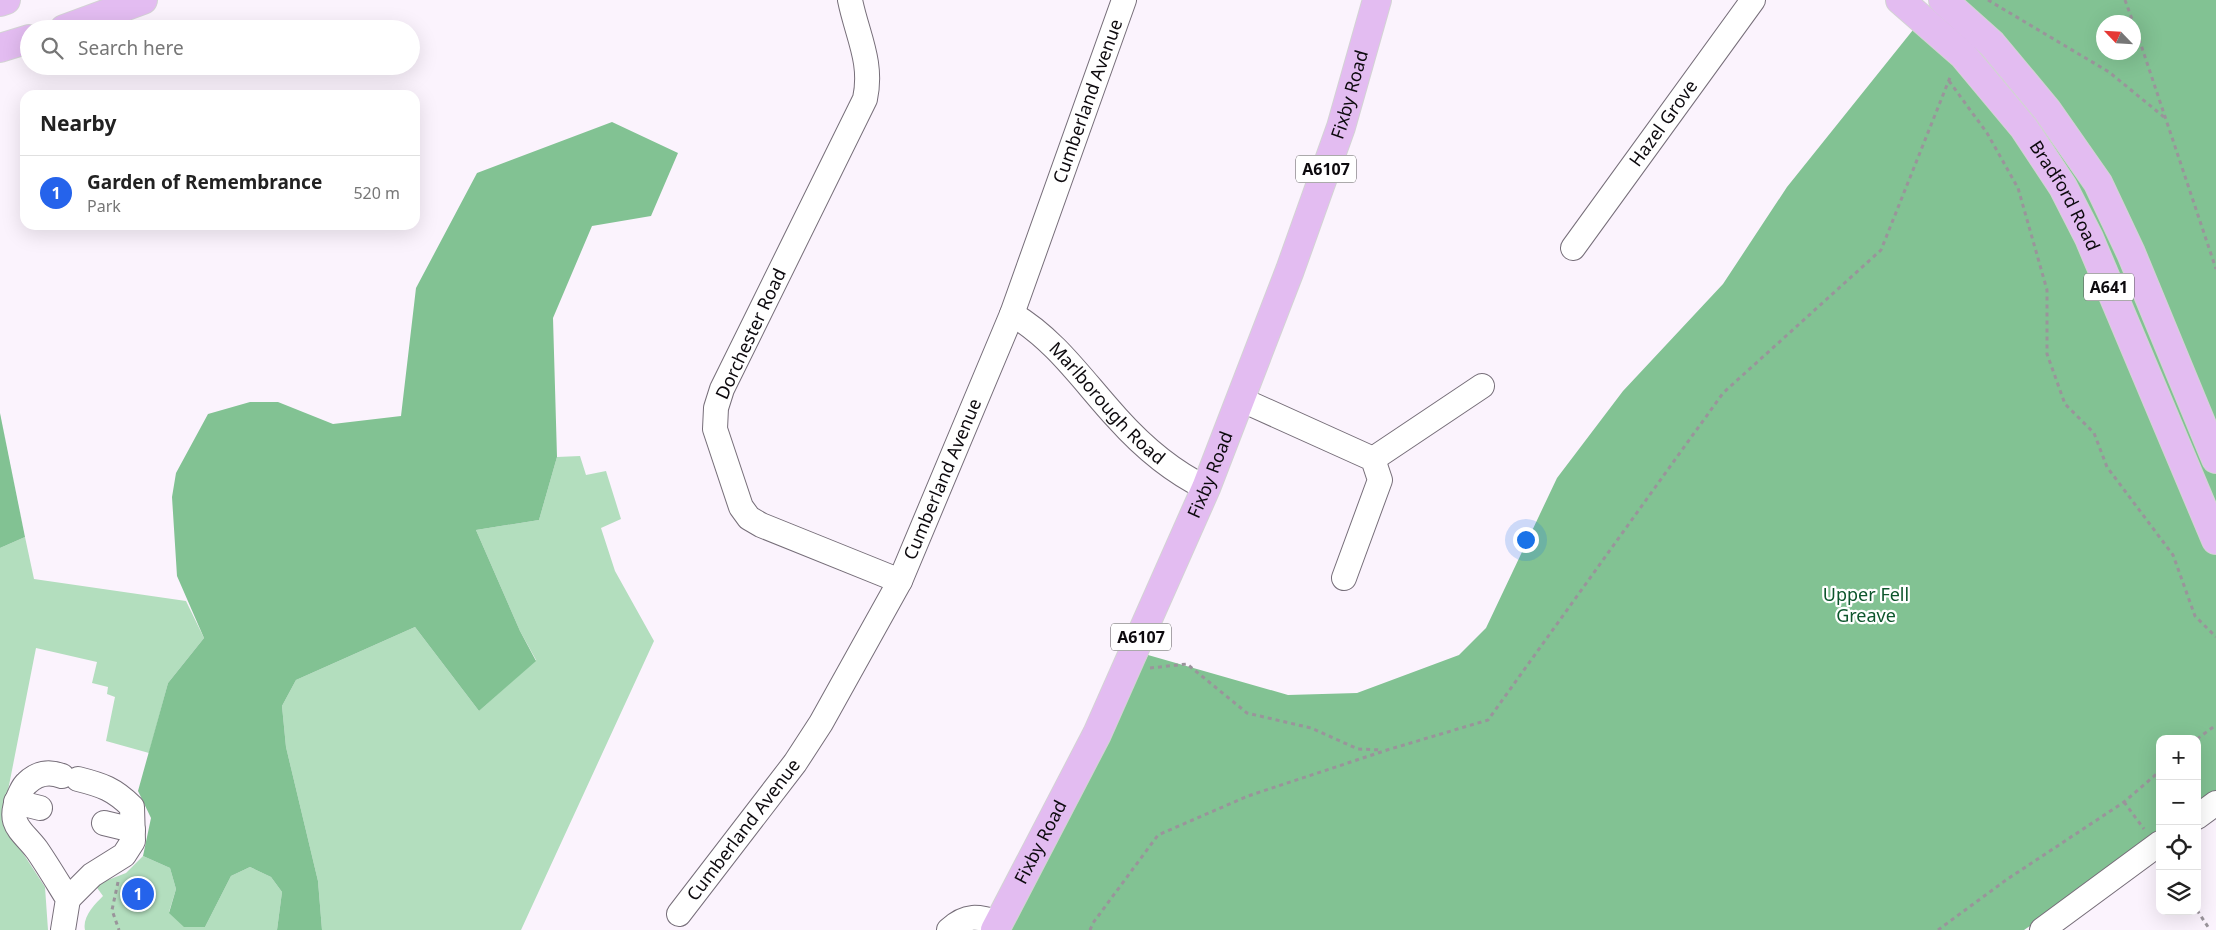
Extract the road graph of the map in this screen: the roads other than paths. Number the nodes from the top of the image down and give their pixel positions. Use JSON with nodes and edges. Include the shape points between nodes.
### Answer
{"nodes":[{"id":1,"x":6,"y":0,"type":"edge"},
{"id":2,"x":142,"y":0,"type":"edge"},
{"id":3,"x":850,"y":0,"type":"edge"},
{"id":4,"x":1124,"y":0,"type":"edge"},
{"id":5,"x":1377,"y":0,"type":"edge"},
{"id":6,"x":1754,"y":0,"type":"edge"},
{"id":7,"x":1900,"y":0,"type":"edge"},
{"id":8,"x":1942,"y":0,"type":"edge"},
{"id":9,"x":0,"y":2,"type":"edge"},
{"id":10,"x":88,"y":20,"type":"edge"},
{"id":11,"x":20,"y":42,"type":"edge"},
{"id":12,"x":0,"y":48,"type":"edge"},
{"id":13,"x":1573,"y":248,"type":"dead end"},
{"id":14,"x":1012,"y":314,"type":"junction"},
{"id":15,"x":1482,"y":386,"type":"dead end"},
{"id":16,"x":1240,"y":399,"type":"junction"},
{"id":17,"x":1373,"y":459,"type":"junction"},
{"id":18,"x":2216,"y":459,"type":"edge"},
{"id":19,"x":1206,"y":488,"type":"junction"},
{"id":20,"x":2216,"y":540,"type":"edge"},
{"id":21,"x":1344,"y":578,"type":"dead end"},
{"id":22,"x":900,"y":582,"type":"junction"},
{"id":23,"x":16,"y":802,"type":"junction"},
{"id":24,"x":2216,"y":803,"type":"edge"},
{"id":25,"x":40,"y":808,"type":"dead end"},
{"id":26,"x":2201,"y":814,"type":"edge"},
{"id":27,"x":104,"y":823,"type":"dead end"},
{"id":28,"x":133,"y":830,"type":"junction"},
{"id":29,"x":2156,"y":846,"type":"edge"},
{"id":30,"x":68,"y":899,"type":"junction"},
{"id":31,"x":678,"y":914,"type":"dead end"},
{"id":32,"x":997,"y":926,"type":"edge"},
{"id":33,"x":63,"y":930,"type":"edge"},
{"id":34,"x":949,"y":930,"type":"edge"},
{"id":35,"x":2042,"y":930,"type":"edge"}],
"edges":[{"from":1,"to":9,"type":"main road"},
{"from":2,"to":10,"type":"main road"},
{"from":3,"to":22,"type":"street","name":"Dorchester Road","via":[[868,64],[869,82],[865,99],[722,390],[716,408],[715,429],[741,507],[749,518]]},
{"from":4,"to":14,"type":"street","name":"Cumberland Avenue"},
{"from":5,"to":16,"type":"main road","name":"Fixby Road","number":"A6107","via":[[1341,127]]},
{"from":6,"to":13,"type":"street","name":"Hazel Grove"},
{"from":7,"to":20,"type":"main road","name":"Bradford Road","number":"A641","via":[[1963,55],[2024,128],[2064,187],[2089,238]]},
{"from":8,"to":18,"type":"main road","name":"Bradford Road","number":"A641","via":[[1998,51],[2047,110],[2098,183],[2131,253]]},
{"from":11,"to":12,"type":"main road"},
{"from":14,"to":19,"type":"street","name":"Marlborough Road","via":[[1052,343],[1117,419],[1165,465]]},
{"from":14,"to":22,"type":"street","name":"Cumberland Avenue"},
{"from":15,"to":17,"type":"street"},
{"from":16,"to":17,"type":"street"},
{"from":16,"to":19,"type":"main road","name":"Fixby Road","number":"A6107"},
{"from":17,"to":21,"type":"street","via":[[1380,480]]},
{"from":19,"to":32,"type":"main road","name":"Fixby Road","number":"A6107","via":[[1097,734]]},
{"from":22,"to":31,"type":"street","name":"Cumberland Avenue","via":[[795,763]]},
{"from":23,"to":25,"type":"street"},
{"from":23,"to":28,"type":"street","via":[[25,784],[37,775],[52,772],[118,793],[132,807]]},
{"from":23,"to":30,"type":"street","via":[[14,818],[20,832],[36,848]]},
{"from":24,"to":26,"type":"street"},
{"from":27,"to":28,"type":"street"},
{"from":28,"to":30,"type":"street","via":[[133,841],[124,855],[92,875]]},
{"from":29,"to":35,"type":"street"},
{"from":30,"to":33,"type":"street"},
{"from":32,"to":34,"type":"street","via":[[981,917],[960,920]]}]}
